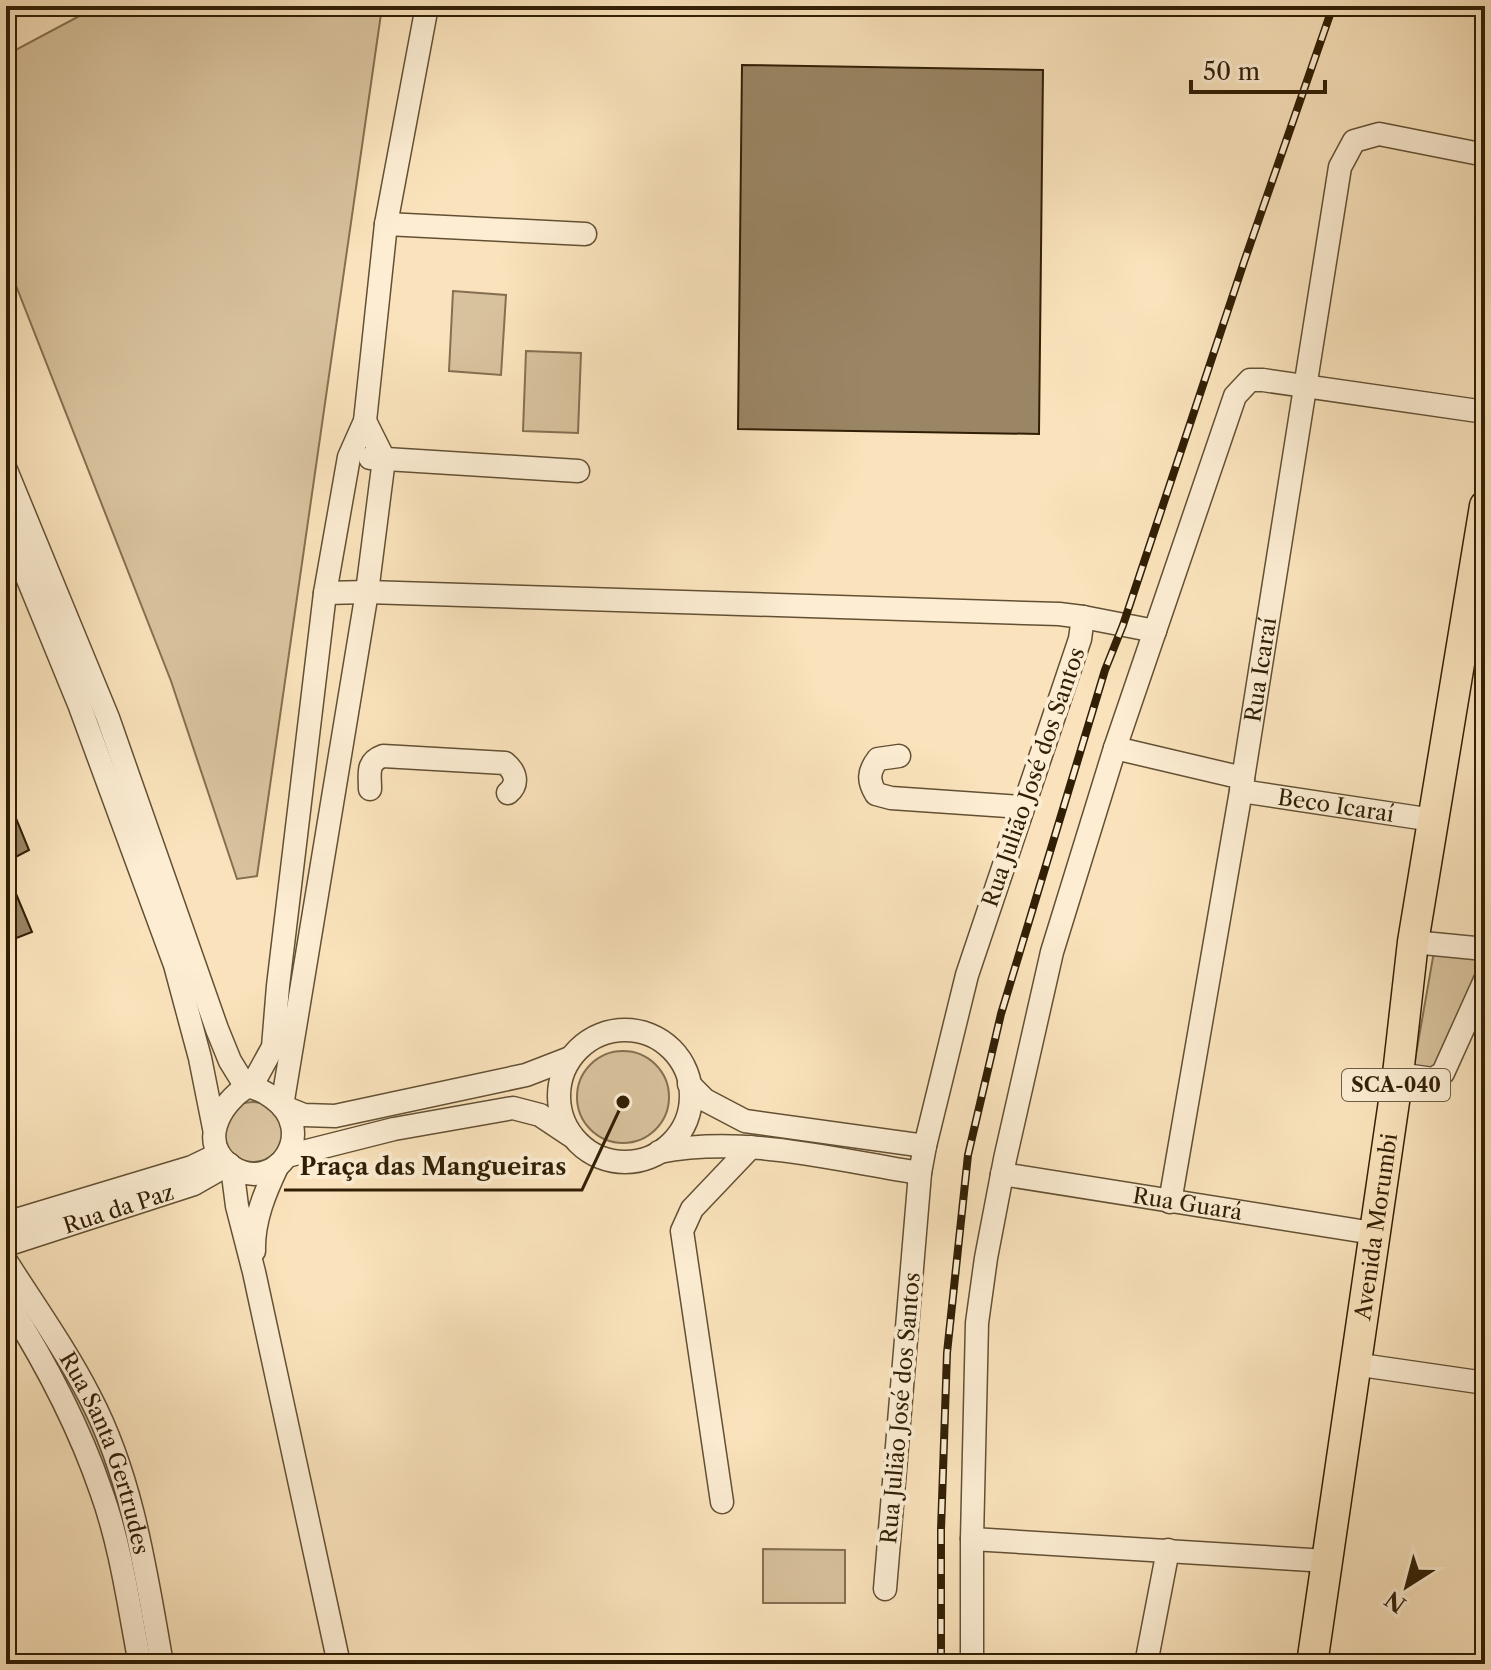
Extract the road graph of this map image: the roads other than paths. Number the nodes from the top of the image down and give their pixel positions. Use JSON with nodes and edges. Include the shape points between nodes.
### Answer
{"nodes":[{"id":1,"x":427,"y":6,"type":"edge"},
{"id":2,"x":1485,"y":155,"type":"edge"},
{"id":3,"x":386,"y":224,"type":"junction"},
{"id":4,"x":585,"y":234,"type":"dead end"},
{"id":5,"x":1307,"y":386,"type":"junction"},
{"id":6,"x":1485,"y":412,"type":"edge"},
{"id":7,"x":365,"y":421,"type":"junction"},
{"id":8,"x":349,"y":457,"type":"junction"},
{"id":9,"x":384,"y":459,"type":"junction"},
{"id":10,"x":6,"y":470,"type":"edge"},
{"id":11,"x":578,"y":471,"type":"dead end"},
{"id":12,"x":1484,"y":518,"type":"edge"},
{"id":13,"x":6,"y":526,"type":"edge"},
{"id":14,"x":367,"y":592,"type":"junction"},
{"id":15,"x":325,"y":593,"type":"junction"},
{"id":16,"x":1083,"y":617,"type":"junction"},
{"id":17,"x":1155,"y":631,"type":"junction"},
{"id":18,"x":1115,"y":748,"type":"junction"},
{"id":19,"x":899,"y":756,"type":"dead end"},
{"id":20,"x":1242,"y":784,"type":"junction"},
{"id":21,"x":370,"y":789,"type":"dead end"},
{"id":22,"x":508,"y":793,"type":"dead end"},
{"id":23,"x":1022,"y":807,"type":"junction"},
{"id":24,"x":1433,"y":820,"type":"junction"},
{"id":25,"x":1413,"y":942,"type":"junction"},
{"id":26,"x":1485,"y":949,"type":"edge"},
{"id":27,"x":1485,"y":980,"type":"edge"},
{"id":28,"x":570,"y":1058,"type":"junction"},
{"id":29,"x":1398,"y":1074,"type":"junction"},
{"id":30,"x":689,"y":1084,"type":"junction"},
{"id":31,"x":248,"y":1087,"type":"junction"},
{"id":32,"x":283,"y":1106,"type":"junction"},
{"id":33,"x":214,"y":1128,"type":"junction"},
{"id":34,"x":575,"y":1140,"type":"junction"},
{"id":35,"x":925,"y":1146,"type":"junction"},
{"id":36,"x":751,"y":1147,"type":"junction"},
{"id":37,"x":658,"y":1152,"type":"junction"},
{"id":38,"x":283,"y":1160,"type":"junction"},
{"id":39,"x":227,"y":1162,"type":"junction"},
{"id":40,"x":920,"y":1173,"type":"junction"},
{"id":41,"x":1002,"y":1174,"type":"junction"},
{"id":42,"x":1170,"y":1202,"type":"junction"},
{"id":43,"x":6,"y":1223,"type":"edge"},
{"id":44,"x":1373,"y":1233,"type":"junction"},
{"id":45,"x":6,"y":1245,"type":"edge"},
{"id":46,"x":6,"y":1261,"type":"edge"},
{"id":47,"x":254,"y":1272,"type":"junction"},
{"id":48,"x":6,"y":1300,"type":"edge"},
{"id":49,"x":1354,"y":1364,"type":"junction"},
{"id":50,"x":1485,"y":1383,"type":"edge"},
{"id":51,"x":722,"y":1502,"type":"dead end"},
{"id":52,"x":972,"y":1539,"type":"junction"},
{"id":53,"x":1168,"y":1550,"type":"junction"},
{"id":54,"x":1327,"y":1561,"type":"junction"},
{"id":55,"x":885,"y":1589,"type":"dead end"},
{"id":56,"x":140,"y":1664,"type":"edge"},
{"id":57,"x":162,"y":1664,"type":"edge"},
{"id":58,"x":339,"y":1664,"type":"edge"},
{"id":59,"x":972,"y":1664,"type":"edge"},
{"id":60,"x":1146,"y":1664,"type":"edge"},
{"id":61,"x":1312,"y":1664,"type":"edge"}],
"edges":[{"from":1,"to":3,"type":"street"},
{"from":2,"to":5,"type":"street","name":"Rua Icaraí","via":[[1379,134],[1354,141],[1340,167]]},
{"from":3,"to":4,"type":"street"},
{"from":3,"to":7,"type":"street"},
{"from":5,"to":6,"type":"street"},
{"from":5,"to":17,"type":"street","via":[[1263,380],[1241,386]]},
{"from":5,"to":20,"type":"street","name":"Rua Icaraí"},
{"from":7,"to":8,"type":"street"},
{"from":7,"to":9,"type":"street"},
{"from":8,"to":9,"type":"street"},
{"from":8,"to":15,"type":"street"},
{"from":9,"to":11,"type":"street"},
{"from":9,"to":14,"type":"street"},
{"from":10,"to":31,"type":"street","via":[[108,718],[220,1038]]},
{"from":12,"to":24,"type":"main road","name":"Avenida Morumbi","number":"SCA-040"},
{"from":13,"to":33,"type":"street","via":[[79,704],[175,965]]},
{"from":14,"to":15,"type":"street","name":"Rua Julião José dos Santos"},
{"from":14,"to":16,"type":"street","name":"Rua Julião José dos Santos"},
{"from":14,"to":32,"type":"street"},
{"from":15,"to":31,"type":"street","via":[[273,1047]]},
{"from":16,"to":17,"type":"street"},
{"from":16,"to":23,"type":"street","name":"Rua Julião José dos Santos"},
{"from":17,"to":18,"type":"street"},
{"from":18,"to":20,"type":"street","name":"Beco Icaraí"},
{"from":18,"to":41,"type":"street","via":[[1052,952]]},
{"from":19,"to":23,"type":"street","via":[[878,759],[871,768],[869,783],[876,794]]},
{"from":20,"to":24,"type":"street","name":"Beco Icaraí"},
{"from":20,"to":42,"type":"street","name":"Rua Icaraí"},
{"from":21,"to":22,"type":"street","via":[[370,765],[383,756],[505,763],[516,782]]},
{"from":23,"to":35,"type":"street","name":"Rua Julião José dos Santos","via":[[967,975]]},
{"from":24,"to":25,"type":"main road","name":"Avenida Morumbi","number":"SCA-040"},
{"from":25,"to":26,"type":"street"},
{"from":25,"to":29,"type":"main road","name":"Avenida Morumbi","number":"SCA-040"},
{"from":27,"to":29,"type":"street","via":[[1443,1073],[1433,1079]]},
{"from":28,"to":30,"type":"street","via":[[605,1032],[648,1033],[682,1061]]},
{"from":28,"to":32,"type":"street","via":[[526,1075],[335,1116],[304,1115]]},
{"from":28,"to":34,"type":"street","via":[[558,1100]]},
{"from":29,"to":44,"type":"main road","name":"Avenida Morumbi","number":"SCA-040"},
{"from":30,"to":35,"type":"street","via":[[705,1100],[745,1121]]},
{"from":30,"to":37,"type":"street","via":[[686,1124]]},
{"from":31,"to":32,"type":"street"},
{"from":31,"to":33,"type":"street","via":[[226,1105]]},
{"from":32,"to":38,"type":"street","via":[[294,1131]]},
{"from":33,"to":39,"type":"street","via":[[214,1141]]},
{"from":34,"to":37,"type":"street","via":[[592,1154],[613,1161],[635,1162]]},
{"from":34,"to":38,"type":"street","via":[[553,1122],[513,1108],[394,1129]]},
{"from":35,"to":40,"type":"street","name":"Rua Julião José dos Santos"},
{"from":36,"to":37,"type":"street","via":[[720,1144]]},
{"from":36,"to":40,"type":"street"},
{"from":36,"to":51,"type":"street","via":[[692,1209],[682,1231]]},
{"from":38,"to":39,"type":"street","via":[[256,1174]]},
{"from":38,"to":47,"type":"street","via":[[258,1217]]},
{"from":39,"to":43,"type":"street","name":"Rua da Paz","via":[[192,1167]]},
{"from":39,"to":45,"type":"street","name":"Rua da Paz","via":[[194,1184]]},
{"from":39,"to":47,"type":"street"},
{"from":40,"to":55,"type":"street","name":"Rua Julião José dos Santos"},
{"from":41,"to":42,"type":"street","name":"Rua Guará"},
{"from":41,"to":52,"type":"street","via":[[977,1323]]},
{"from":42,"to":44,"type":"street","name":"Rua Guará"},
{"from":44,"to":49,"type":"main road","name":"Avenida Morumbi","number":"SCA-040"},
{"from":46,"to":57,"type":"street","name":"Rua Santa Gertrudes","via":[[91,1398],[114,1452],[141,1544]]},
{"from":47,"to":58,"type":"street"},
{"from":48,"to":56,"type":"street","name":"Rua Santa Gertrudes","via":[[73,1420],[102,1492]]},
{"from":49,"to":50,"type":"street"},
{"from":49,"to":54,"type":"main road","name":"Avenida Morumbi","number":"SCA-040"},
{"from":52,"to":53,"type":"street"},
{"from":52,"to":59,"type":"street"},
{"from":53,"to":54,"type":"street"},
{"from":53,"to":60,"type":"street"},
{"from":54,"to":61,"type":"main road","name":"Avenida Morumbi","number":"SCA-040"}]}
